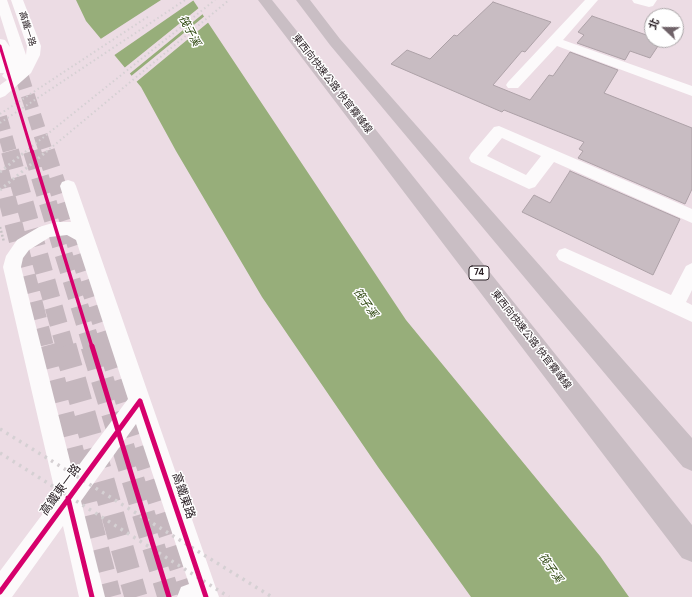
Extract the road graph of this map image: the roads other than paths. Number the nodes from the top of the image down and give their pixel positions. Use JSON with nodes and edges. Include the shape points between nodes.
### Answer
{"nodes":[{"id":1,"x":2,"y":0,"type":"edge"},
{"id":2,"x":8,"y":0,"type":"edge"},
{"id":3,"x":17,"y":0,"type":"edge"},
{"id":4,"x":265,"y":0,"type":"edge"},
{"id":5,"x":303,"y":0,"type":"edge"},
{"id":6,"x":592,"y":0,"type":"edge"},
{"id":7,"x":638,"y":0,"type":"edge"},
{"id":8,"x":651,"y":0,"type":"edge"},
{"id":9,"x":0,"y":13,"type":"edge"},
{"id":10,"x":6,"y":28,"type":"dead end"},
{"id":11,"x":555,"y":41,"type":"junction"},
{"id":12,"x":0,"y":43,"type":"edge"},
{"id":13,"x":0,"y":71,"type":"edge"},
{"id":14,"x":513,"y":84,"type":"dead end"},
{"id":15,"x":3,"y":87,"type":"edge"},
{"id":16,"x":692,"y":91,"type":"edge"},
{"id":17,"x":551,"y":154,"type":"dead end"},
{"id":18,"x":68,"y":186,"type":"dead end"},
{"id":19,"x":692,"y":216,"type":"edge"},
{"id":20,"x":84,"y":236,"type":"junction"},
{"id":21,"x":564,"y":255,"type":"dead end"},
{"id":22,"x":692,"y":271,"type":"edge"},
{"id":23,"x":675,"y":306,"type":"junction"},
{"id":24,"x":692,"y":314,"type":"edge"},
{"id":25,"x":140,"y":401,"type":"junction"},
{"id":26,"x":692,"y":458,"type":"edge"},
{"id":27,"x":68,"y":498,"type":"junction"},
{"id":28,"x":692,"y":548,"type":"edge"},
{"id":29,"x":0,"y":592,"type":"edge"},
{"id":30,"x":92,"y":597,"type":"edge"},
{"id":31,"x":196,"y":597,"type":"edge"}],
"edges":[{"from":1,"to":15,"type":"street","via":[[20,56]]},
{"from":2,"to":13,"type":"street","via":[[20,42],[16,54]]},
{"from":3,"to":15,"type":"street","name":"高鐵一路","via":[[34,46],[30,63],[23,74]]},
{"from":4,"to":28,"type":"highway","name":"東西向快速公路 快官霧峰線","number":"74"},
{"from":5,"to":26,"type":"highway","via":[[335,42]]},
{"from":6,"to":11,"type":"street"},
{"from":7,"to":8,"type":"street","via":[[650,3]]},
{"from":9,"to":10,"type":"street"},
{"from":11,"to":14,"type":"street"},
{"from":11,"to":16,"type":"street"},
{"from":12,"to":13,"type":"street","via":[[7,56]]},
{"from":17,"to":19,"type":"street"},
{"from":18,"to":20,"type":"street","name":"高鐵東路"},
{"from":20,"to":25,"type":"street","name":"高鐵東路"},
{"from":20,"to":27,"type":"street","via":[[76,230],[67,228],[45,232],[23,245],[15,256],[12,267]]},
{"from":21,"to":23,"type":"street"},
{"from":22,"to":23,"type":"street"},
{"from":23,"to":24,"type":"street"},
{"from":25,"to":27,"type":"street","name":"高鐵東一路"},
{"from":25,"to":31,"type":"street","name":"高鐵東路"},
{"from":27,"to":29,"type":"street","name":"高鐵東一路"},
{"from":27,"to":30,"type":"street"}]}
